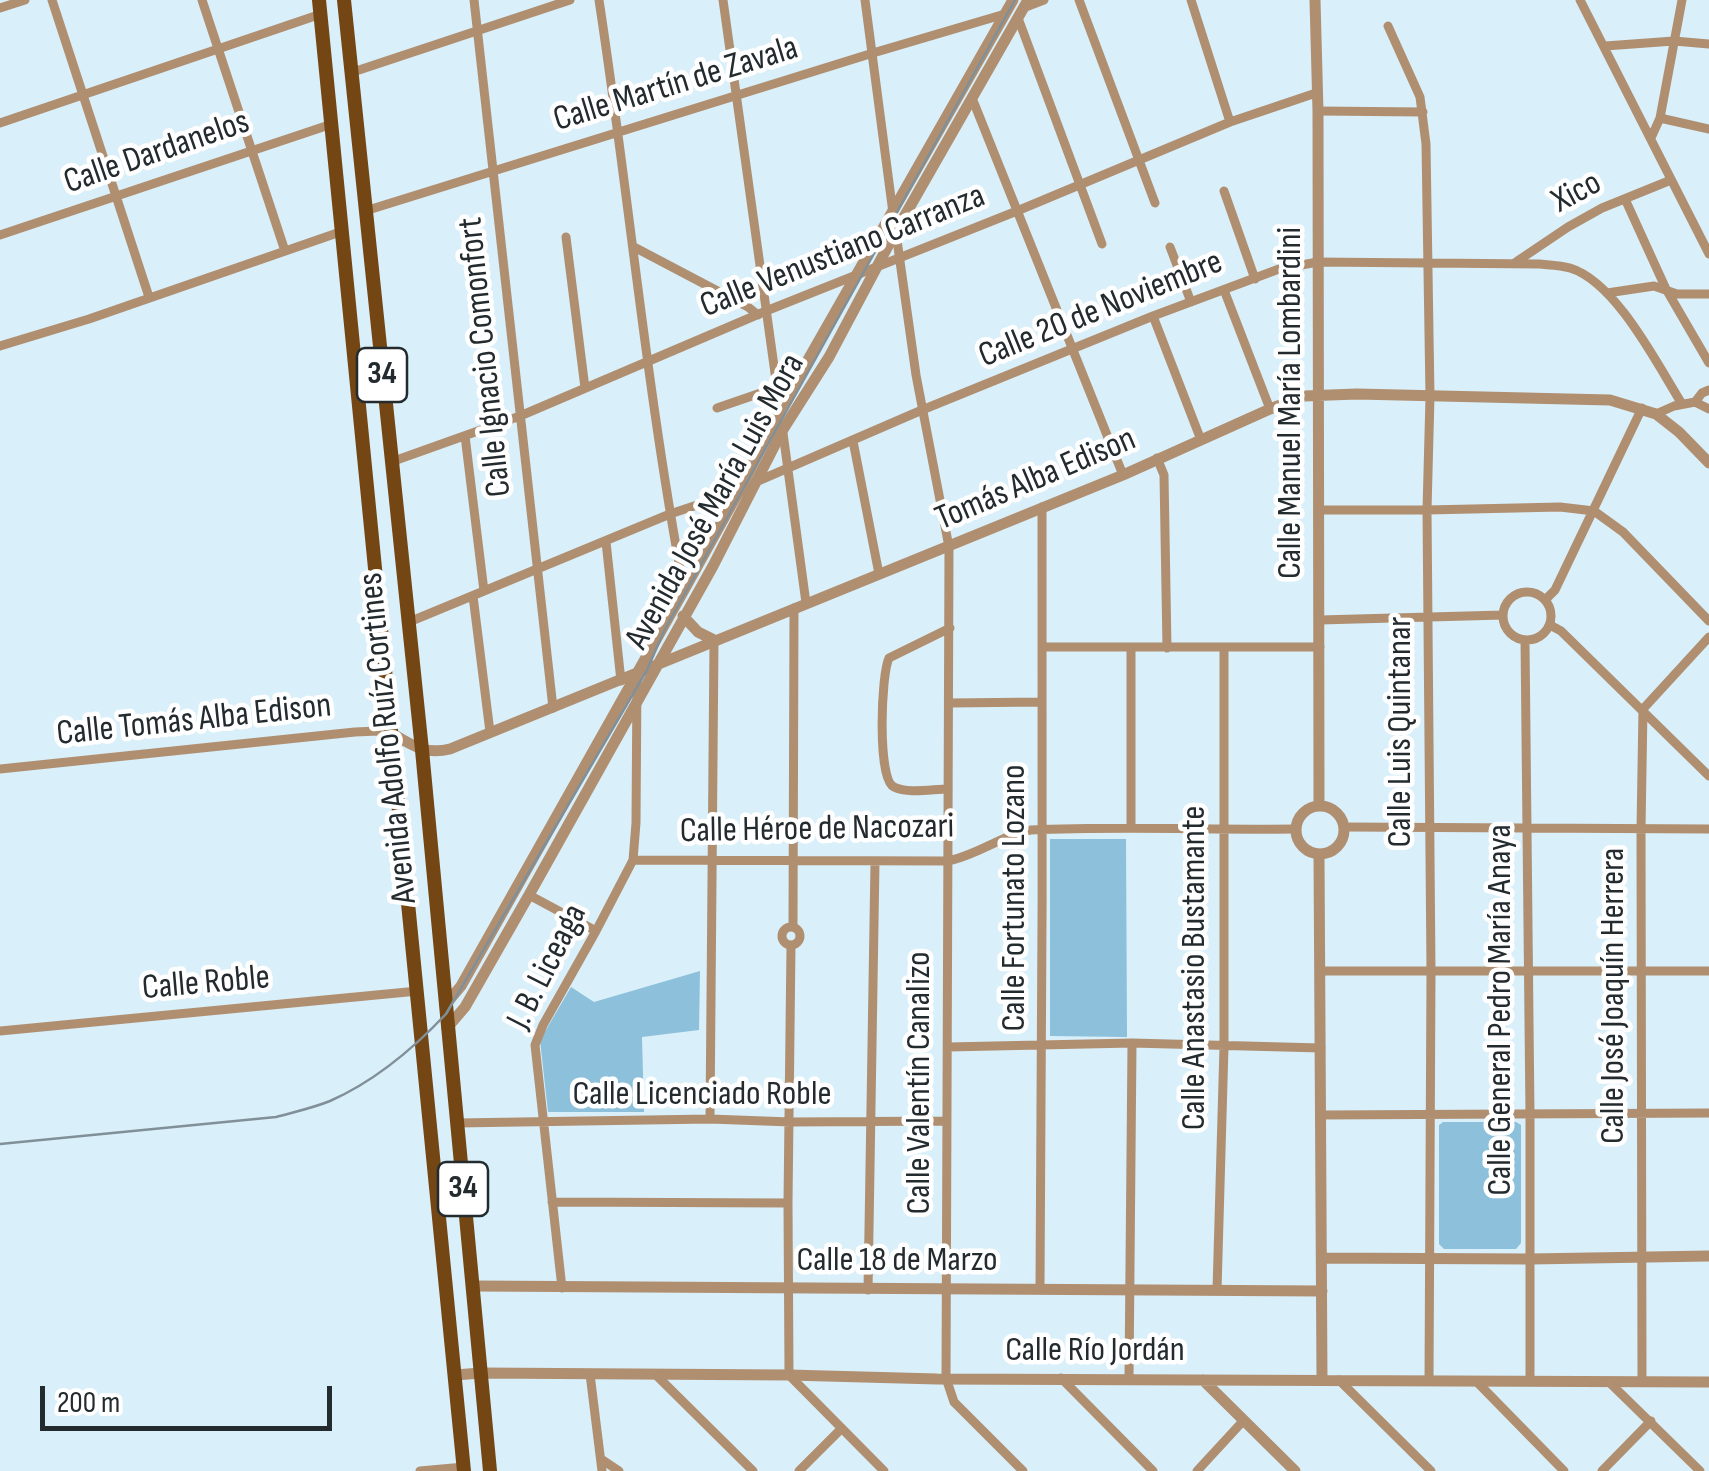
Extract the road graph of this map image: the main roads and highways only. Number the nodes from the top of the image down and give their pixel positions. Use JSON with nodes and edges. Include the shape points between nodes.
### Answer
{"nodes":[{"id":1,"x":344,"y":0,"type":"edge"},
{"id":2,"x":320,"y":7,"type":"edge"},
{"id":3,"x":464,"y":1469,"type":"edge"},
{"id":4,"x":490,"y":1471,"type":"edge"}],
"edges":[{"from":1,"to":4,"type":"main road","name":"Avenida Adolfo Ruíz Cortines","number":"34"},
{"from":2,"to":3,"type":"main road","name":"Avenida Adolfo Ruíz Cortines","number":"34"}]}
